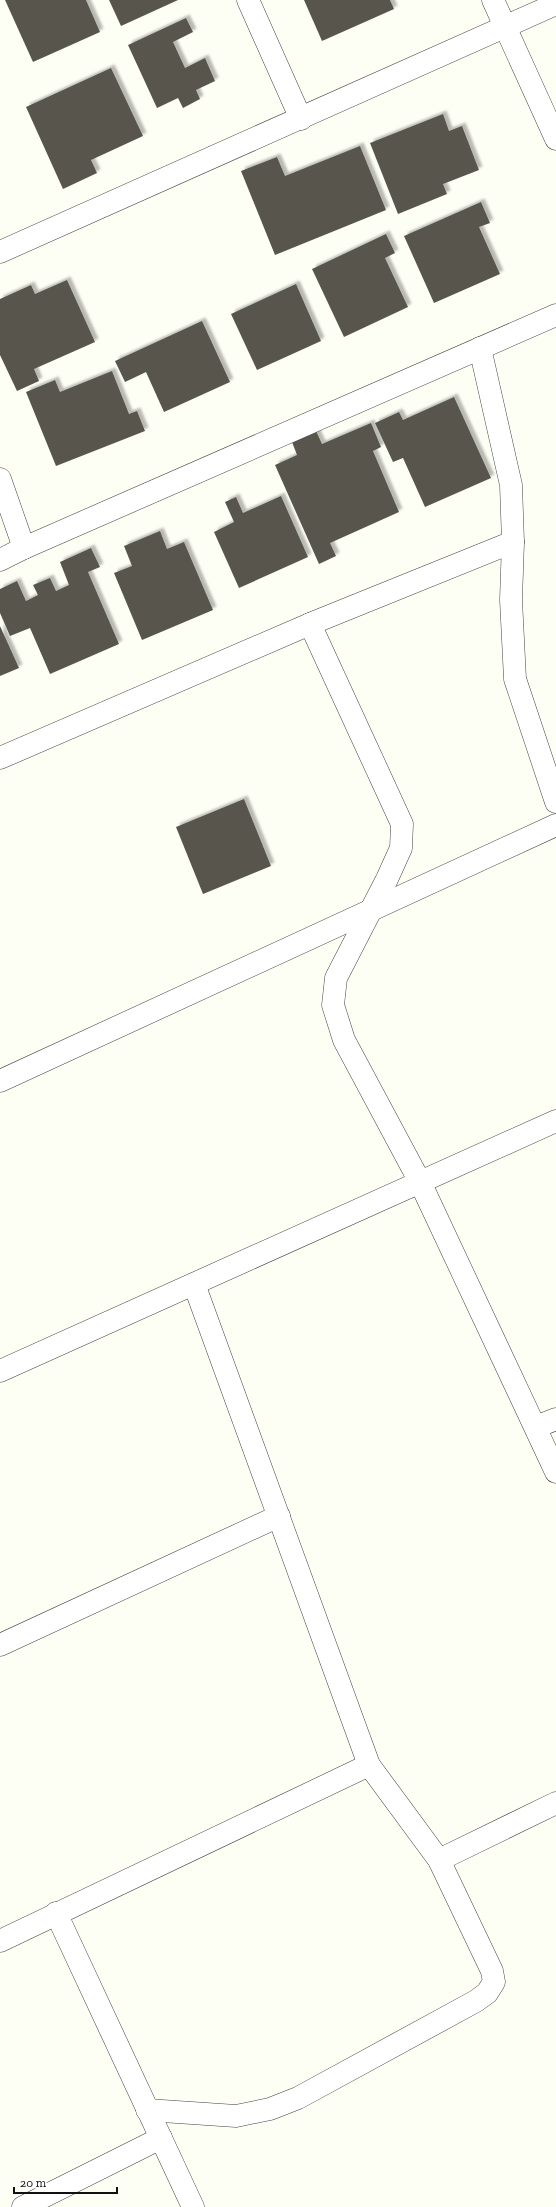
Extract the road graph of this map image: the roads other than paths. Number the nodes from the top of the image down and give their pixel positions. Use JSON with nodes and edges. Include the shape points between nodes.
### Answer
{"nodes":[{"id":1,"x":248,"y":0,"type":"edge"},
{"id":2,"x":493,"y":0,"type":"edge"},
{"id":3,"x":556,"y":4,"type":"edge"},
{"id":4,"x":505,"y":27,"type":"junction"},
{"id":5,"x":301,"y":119,"type":"junction"},
{"id":6,"x":556,"y":139,"type":"edge"},
{"id":7,"x":0,"y":252,"type":"edge"},
{"id":8,"x":556,"y":315,"type":"edge"},
{"id":9,"x":480,"y":348,"type":"junction"},
{"id":10,"x":0,"y":479,"type":"edge"},
{"id":11,"x":513,"y":542,"type":"junction"},
{"id":12,"x":24,"y":548,"type":"junction"},
{"id":13,"x":0,"y":560,"type":"edge"},
{"id":14,"x":310,"y":624,"type":"junction"},
{"id":15,"x":0,"y":758,"type":"edge"},
{"id":16,"x":556,"y":802,"type":"edge"},
{"id":17,"x":556,"y":825,"type":"edge"},
{"id":18,"x":371,"y":910,"type":"junction"},
{"id":19,"x":0,"y":1081,"type":"edge"},
{"id":20,"x":556,"y":1121,"type":"edge"},
{"id":21,"x":420,"y":1182,"type":"junction"},
{"id":22,"x":194,"y":1284,"type":"junction"},
{"id":23,"x":0,"y":1371,"type":"edge"},
{"id":24,"x":556,"y":1419,"type":"edge"},
{"id":25,"x":536,"y":1427,"type":"junction"},
{"id":26,"x":556,"y":1472,"type":"edge"},
{"id":27,"x":279,"y":1516,"type":"junction"},
{"id":28,"x":0,"y":1645,"type":"edge"},
{"id":29,"x":369,"y":1765,"type":"junction"},
{"id":30,"x":556,"y":1803,"type":"edge"},
{"id":31,"x":439,"y":1860,"type":"junction"},
{"id":32,"x":56,"y":1913,"type":"junction"},
{"id":33,"x":0,"y":1941,"type":"edge"},
{"id":34,"x":147,"y":2110,"type":"junction"},
{"id":35,"x":160,"y":2138,"type":"junction"},
{"id":36,"x":23,"y":2207,"type":"edge"},
{"id":37,"x":193,"y":2207,"type":"edge"}],
"edges":[{"from":1,"to":5,"type":"street"},
{"from":2,"to":4,"type":"street"},
{"from":3,"to":4,"type":"street"},
{"from":4,"to":5,"type":"street"},
{"from":4,"to":6,"type":"street"},
{"from":5,"to":7,"type":"street"},
{"from":8,"to":9,"type":"street"},
{"from":9,"to":11,"type":"street","via":[[511,485]]},
{"from":9,"to":12,"type":"street"},
{"from":10,"to":12,"type":"street"},
{"from":11,"to":14,"type":"street"},
{"from":11,"to":16,"type":"street","via":[[511,600],[515,679]]},
{"from":12,"to":13,"type":"street"},
{"from":14,"to":15,"type":"street"},
{"from":14,"to":18,"type":"street","via":[[402,824],[401,848]]},
{"from":17,"to":18,"type":"street"},
{"from":18,"to":19,"type":"street"},
{"from":18,"to":21,"type":"street","via":[[336,978],[333,1005],[344,1040]]},
{"from":20,"to":21,"type":"street"},
{"from":21,"to":22,"type":"street"},
{"from":21,"to":25,"type":"street"},
{"from":22,"to":23,"type":"street"},
{"from":22,"to":27,"type":"street"},
{"from":24,"to":25,"type":"street"},
{"from":25,"to":26,"type":"street"},
{"from":27,"to":28,"type":"street"},
{"from":27,"to":29,"type":"street"},
{"from":29,"to":31,"type":"street"},
{"from":29,"to":32,"type":"street"},
{"from":30,"to":31,"type":"street"},
{"from":31,"to":34,"type":"street","via":[[492,1971],[494,1982],[487,1993],[316,2089],[270,2109],[236,2116]]},
{"from":32,"to":33,"type":"street"},
{"from":32,"to":34,"type":"street"},
{"from":34,"to":35,"type":"street"},
{"from":35,"to":36,"type":"street"},
{"from":35,"to":37,"type":"street"}]}
